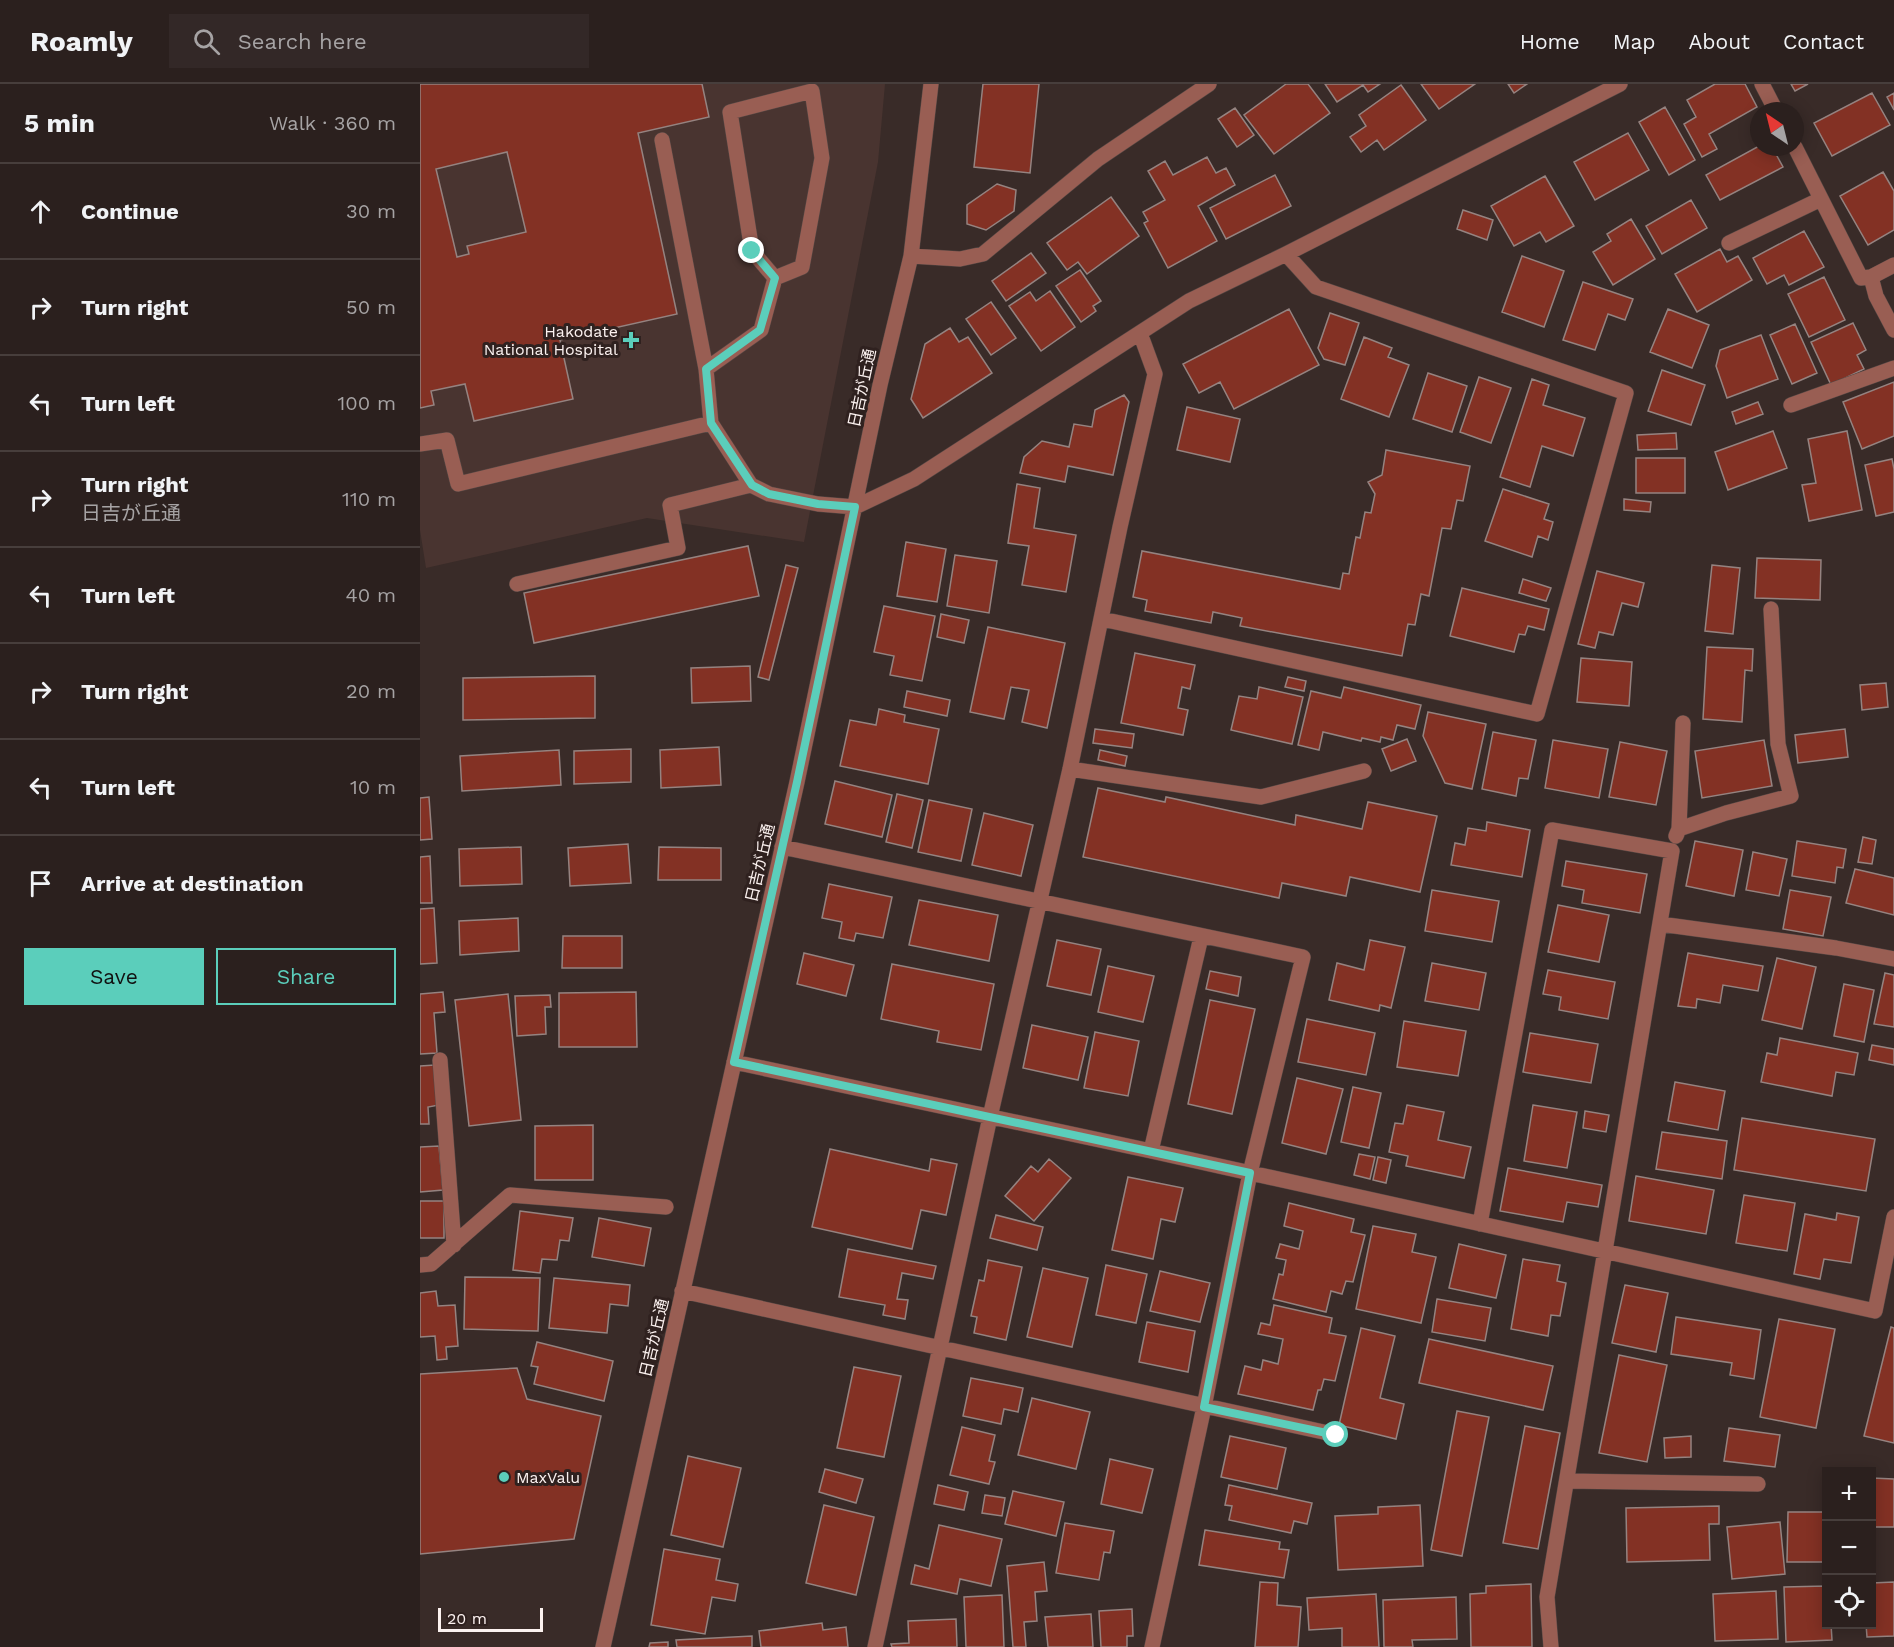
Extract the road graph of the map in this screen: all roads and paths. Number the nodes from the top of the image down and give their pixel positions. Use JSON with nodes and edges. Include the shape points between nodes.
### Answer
{"nodes":[{"id":1,"x":931,"y":84,"type":"edge"},
{"id":2,"x":1209,"y":84,"type":"edge"},
{"id":3,"x":1620,"y":84,"type":"edge"},
{"id":4,"x":1762,"y":84,"type":"edge"},
{"id":5,"x":1771,"y":102,"type":"edge"},
{"id":6,"x":662,"y":140,"type":"dead end"},
{"id":7,"x":1800,"y":156,"type":"edge"},
{"id":8,"x":1821,"y":199,"type":"junction"},
{"id":9,"x":1729,"y":243,"type":"dead end"},
{"id":10,"x":1286,"y":254,"type":"junction"},
{"id":11,"x":911,"y":256,"type":"junction"},
{"id":12,"x":1894,"y":265,"type":"edge"},
{"id":13,"x":1871,"y":277,"type":"junction"},
{"id":14,"x":775,"y":278,"type":"junction"},
{"id":15,"x":1894,"y":330,"type":"edge"},
{"id":16,"x":1140,"y":333,"type":"junction"},
{"id":17,"x":1894,"y":368,"type":"edge"},
{"id":18,"x":706,"y":369,"type":"junction"},
{"id":19,"x":1791,"y":405,"type":"dead end"},
{"id":20,"x":711,"y":423,"type":"junction"},
{"id":21,"x":420,"y":444,"type":"edge"},
{"id":22,"x":752,"y":485,"type":"junction"},
{"id":23,"x":855,"y":507,"type":"junction"},
{"id":24,"x":517,"y":584,"type":"dead end"},
{"id":25,"x":1771,"y":609,"type":"dead end"},
{"id":26,"x":1102,"y":619,"type":"junction"},
{"id":27,"x":1683,"y":723,"type":"dead end"},
{"id":28,"x":1070,"y":769,"type":"junction"},
{"id":29,"x":1364,"y":771,"type":"dead end"},
{"id":30,"x":1678,"y":829,"type":"junction"},
{"id":31,"x":782,"y":847,"type":"junction"},
{"id":32,"x":1672,"y":851,"type":"junction"},
{"id":33,"x":1040,"y":902,"type":"junction"},
{"id":34,"x":1660,"y":924,"type":"junction"},
{"id":35,"x":1201,"y":937,"type":"junction"},
{"id":36,"x":1894,"y":959,"type":"edge"},
{"id":37,"x":440,"y":1060,"type":"dead end"},
{"id":38,"x":734,"y":1062,"type":"junction"},
{"id":39,"x":990,"y":1117,"type":"junction"},
{"id":40,"x":1151,"y":1151,"type":"junction"},
{"id":41,"x":1250,"y":1173,"type":"junction"},
{"id":42,"x":666,"y":1207,"type":"dead end"},
{"id":43,"x":1894,"y":1217,"type":"edge"},
{"id":44,"x":1480,"y":1224,"type":"junction"},
{"id":45,"x":454,"y":1245,"type":"junction"},
{"id":46,"x":1606,"y":1252,"type":"junction"},
{"id":47,"x":420,"y":1264,"type":"edge"},
{"id":48,"x":682,"y":1291,"type":"junction"},
{"id":49,"x":940,"y":1349,"type":"junction"},
{"id":50,"x":1204,"y":1407,"type":"junction"},
{"id":51,"x":1336,"y":1435,"type":"dead end"},
{"id":52,"x":1567,"y":1481,"type":"junction"},
{"id":53,"x":1758,"y":1484,"type":"dead end"},
{"id":54,"x":603,"y":1647,"type":"edge"},
{"id":55,"x":875,"y":1647,"type":"edge"},
{"id":56,"x":1152,"y":1647,"type":"edge"},
{"id":57,"x":1551,"y":1647,"type":"edge"}],
"edges":[{"from":1,"to":11,"type":"street","name":"日吉が丘通"},
{"from":2,"to":11,"type":"street","via":[[1098,159],[983,254],[960,259]]},
{"from":3,"to":10,"type":"street"},
{"from":4,"to":5,"type":"street"},
{"from":6,"to":18,"type":"street"},
{"from":7,"to":8,"type":"street"},
{"from":8,"to":9,"type":"street"},
{"from":8,"to":13,"type":"street","via":[[1861,278]]},
{"from":10,"to":16,"type":"street","via":[[1190,301]]},
{"from":10,"to":26,"type":"street","via":[[1316,287],[1626,393],[1537,714]]},
{"from":11,"to":23,"type":"street","name":"日吉が丘通"},
{"from":12,"to":13,"type":"street"},
{"from":13,"to":15,"type":"street"},
{"from":14,"to":14,"type":"street","via":[[802,267],[822,158],[812,91],[730,111],[752,251]]},
{"from":14,"to":18,"type":"street","via":[[760,330]]},
{"from":16,"to":23,"type":"street","via":[[914,479]]},
{"from":16,"to":26,"type":"street","via":[[1155,374]]},
{"from":17,"to":19,"type":"street"},
{"from":18,"to":20,"type":"street"},
{"from":20,"to":21,"type":"street","via":[[458,484],[447,440]]},
{"from":20,"to":22,"type":"street"},
{"from":22,"to":23,"type":"street","via":[[769,494]]},
{"from":22,"to":24,"type":"street","via":[[670,504],[678,548]]},
{"from":23,"to":31,"type":"street","name":"日吉が丘通"},
{"from":25,"to":30,"type":"street","via":[[1778,744],[1791,796]]},
{"from":26,"to":28,"type":"street"},
{"from":27,"to":30,"type":"street"},
{"from":28,"to":29,"type":"street","via":[[1261,797]]},
{"from":28,"to":33,"type":"street"},
{"from":30,"to":32,"type":"street"},
{"from":31,"to":33,"type":"street"},
{"from":31,"to":38,"type":"street","name":"日吉が丘通"},
{"from":32,"to":34,"type":"street"},
{"from":32,"to":44,"type":"street","via":[[1552,830]]},
{"from":33,"to":35,"type":"street"},
{"from":33,"to":39,"type":"street"},
{"from":34,"to":36,"type":"street"},
{"from":34,"to":46,"type":"street"},
{"from":35,"to":40,"type":"street"},
{"from":35,"to":41,"type":"street","via":[[1303,957]]},
{"from":37,"to":45,"type":"street"},
{"from":38,"to":39,"type":"street"},
{"from":38,"to":48,"type":"street","name":"日吉が丘通"},
{"from":39,"to":40,"type":"street"},
{"from":39,"to":49,"type":"street"},
{"from":40,"to":41,"type":"street"},
{"from":41,"to":44,"type":"street"},
{"from":41,"to":50,"type":"street"},
{"from":42,"to":45,"type":"street","via":[[510,1195]]},
{"from":43,"to":46,"type":"street","via":[[1875,1311]]},
{"from":44,"to":46,"type":"street"},
{"from":45,"to":47,"type":"street","via":[[431,1264]]},
{"from":46,"to":52,"type":"street"},
{"from":48,"to":49,"type":"street"},
{"from":48,"to":54,"type":"street","name":"日吉が丘通"},
{"from":49,"to":50,"type":"street"},
{"from":49,"to":55,"type":"street"},
{"from":50,"to":51,"type":"street"},
{"from":50,"to":56,"type":"street"},
{"from":52,"to":53,"type":"street"},
{"from":52,"to":57,"type":"street","via":[[1547,1597]]}]}
